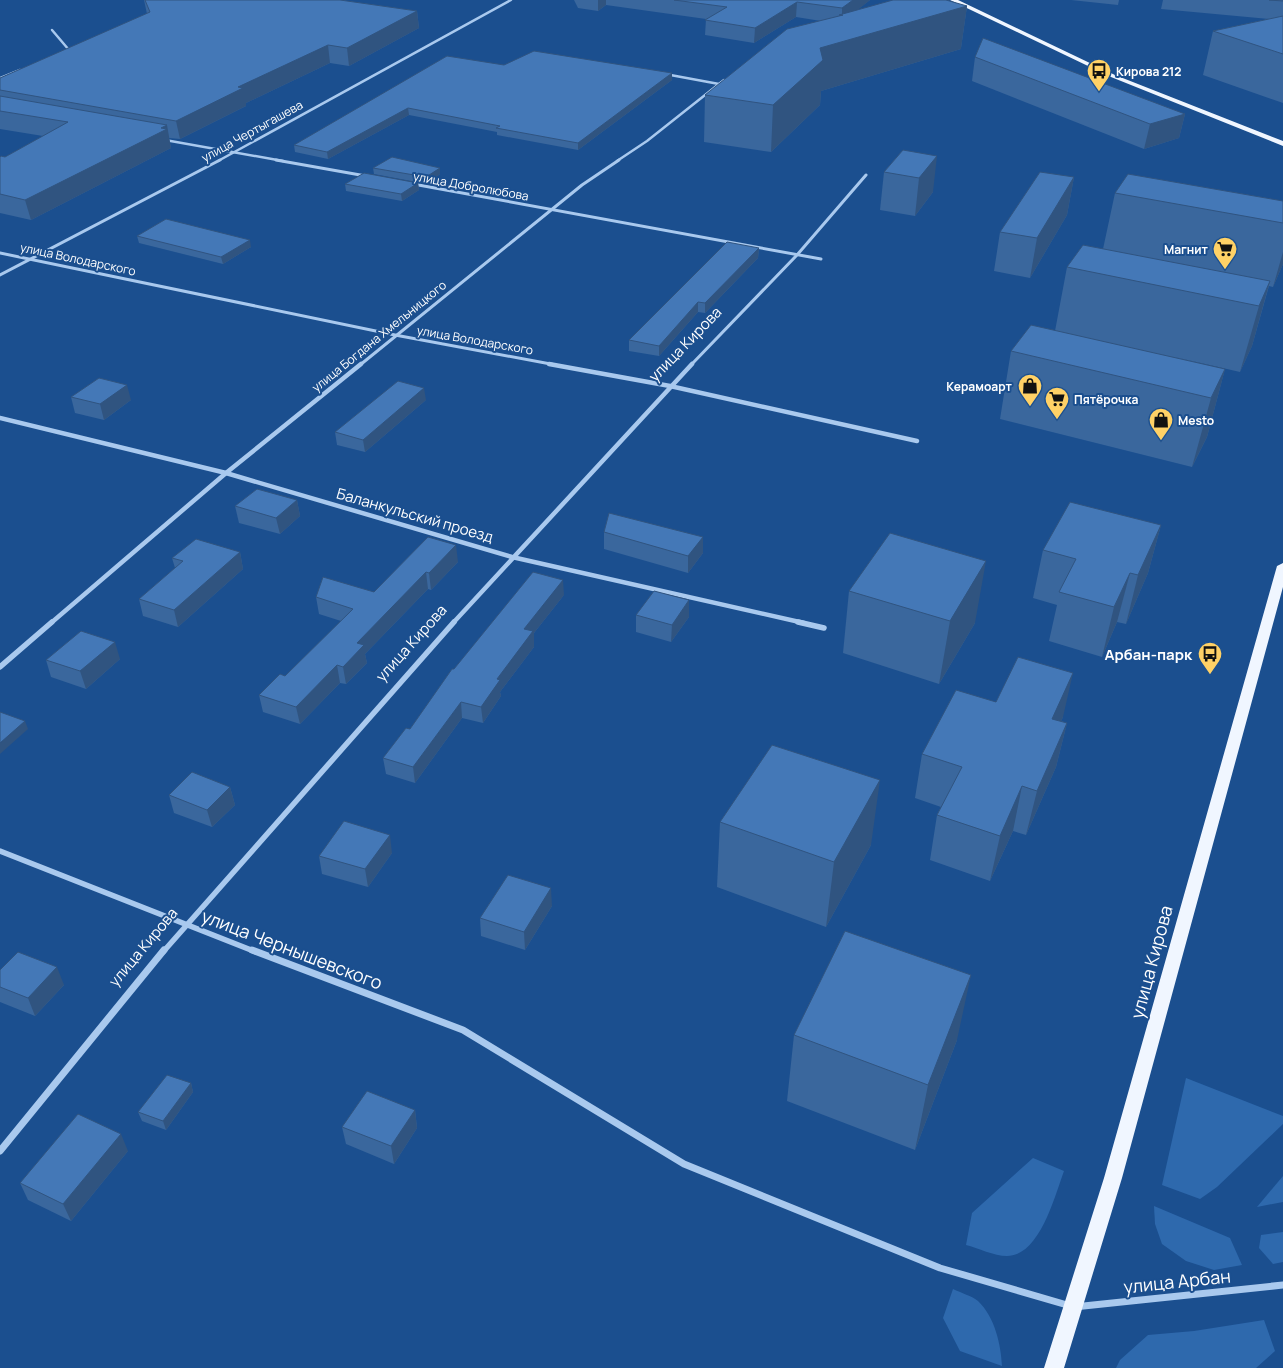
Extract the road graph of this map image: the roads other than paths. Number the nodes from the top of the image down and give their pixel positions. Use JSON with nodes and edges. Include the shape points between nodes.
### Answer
{"nodes":[{"id":1,"x":511,"y":0,"type":"edge"},
{"id":2,"x":954,"y":3,"type":"edge"},
{"id":3,"x":52,"y":30,"type":"dead end"},
{"id":4,"x":60,"y":54,"type":"edge"},
{"id":5,"x":26,"y":67,"type":"edge"},
{"id":6,"x":661,"y":74,"type":"edge"},
{"id":7,"x":0,"y":78,"type":"edge"},
{"id":8,"x":727,"y":78,"type":"edge"},
{"id":9,"x":719,"y":84,"type":"junction"},
{"id":10,"x":157,"y":138,"type":"edge"},
{"id":11,"x":1283,"y":144,"type":"edge"},
{"id":12,"x":235,"y":152,"type":"junction"},
{"id":13,"x":866,"y":175,"type":"dead end"},
{"id":14,"x":373,"y":177,"type":"edge"},
{"id":15,"x":412,"y":184,"type":"edge"},
{"id":16,"x":552,"y":209,"type":"junction"},
{"id":17,"x":0,"y":252,"type":"edge"},
{"id":18,"x":797,"y":255,"type":"junction"},
{"id":19,"x":821,"y":259,"type":"dead end"},
{"id":20,"x":31,"y":260,"type":"junction"},
{"id":21,"x":0,"y":275,"type":"edge"},
{"id":22,"x":395,"y":336,"type":"junction"},
{"id":23,"x":670,"y":386,"type":"junction"},
{"id":24,"x":0,"y":418,"type":"edge"},
{"id":25,"x":917,"y":441,"type":"dead end"},
{"id":26,"x":226,"y":473,"type":"junction"},
{"id":27,"x":512,"y":557,"type":"junction"},
{"id":28,"x":1283,"y":566,"type":"edge"},
{"id":29,"x":824,"y":628,"type":"dead end"},
{"id":30,"x":0,"y":667,"type":"edge"},
{"id":31,"x":0,"y":851,"type":"edge"},
{"id":32,"x":186,"y":925,"type":"junction"},
{"id":33,"x":0,"y":1150,"type":"edge"},
{"id":34,"x":1283,"y":1285,"type":"edge"},
{"id":35,"x":1074,"y":1307,"type":"junction"},
{"id":36,"x":1054,"y":1368,"type":"edge"}],
"edges":[{"from":1,"to":12,"type":"street","name":"улица Чертыгашева"},
{"from":2,"to":11,"type":"main road","via":[[1113,76]]},
{"from":3,"to":4,"type":"street","via":[[69,50]]},
{"from":5,"to":7,"type":"street"},
{"from":6,"to":9,"type":"street"},
{"from":8,"to":9,"type":"street","name":"улица Богдана Хмельницкого"},
{"from":9,"to":16,"type":"street","name":"улица Богдана Хмельницкого"},
{"from":10,"to":12,"type":"street"},
{"from":12,"to":14,"type":"street"},
{"from":12,"to":20,"type":"street","name":"улица Чертыгашева"},
{"from":13,"to":18,"type":"street","name":"улица Кирова"},
{"from":15,"to":16,"type":"street","name":"улица Добролюбова"},
{"from":16,"to":18,"type":"street","name":"улица Добролюбова"},
{"from":16,"to":22,"type":"street","name":"улица Богдана Хмельницкого"},
{"from":17,"to":20,"type":"street","name":"улица Володарского"},
{"from":18,"to":19,"type":"street","name":"улица Добролюбова"},
{"from":18,"to":23,"type":"street","name":"улица Кирова"},
{"from":20,"to":21,"type":"street","name":"улица Чертыгашева"},
{"from":20,"to":22,"type":"street","name":"улица Володарского"},
{"from":22,"to":23,"type":"street","name":"улица Володарского"},
{"from":22,"to":26,"type":"street","name":"улица Богдана Хмельницкого"},
{"from":23,"to":25,"type":"street","name":"улица Володарского"},
{"from":23,"to":27,"type":"street","name":"улица Кирова"},
{"from":24,"to":26,"type":"street","name":"Баланкульский проезд"},
{"from":26,"to":27,"type":"street","name":"Баланкульский проезд"},
{"from":26,"to":30,"type":"street","name":"улица Богдана Хмельницкого"},
{"from":27,"to":29,"type":"street","name":"Баланкульский проезд"},
{"from":27,"to":32,"type":"street","name":"улица Кирова"},
{"from":28,"to":35,"type":"main road","name":"улица Кирова","via":[[1116,1168]]},
{"from":31,"to":32,"type":"street","name":"улица Чернышевского"},
{"from":32,"to":33,"type":"street","name":"улица Кирова"},
{"from":32,"to":35,"type":"street","name":"улица Чернышевского","via":[[463,1030],[684,1164],[940,1268]]},
{"from":34,"to":35,"type":"street","name":"улица Арбан"},
{"from":35,"to":36,"type":"main road","name":"улица Кирова"}]}
